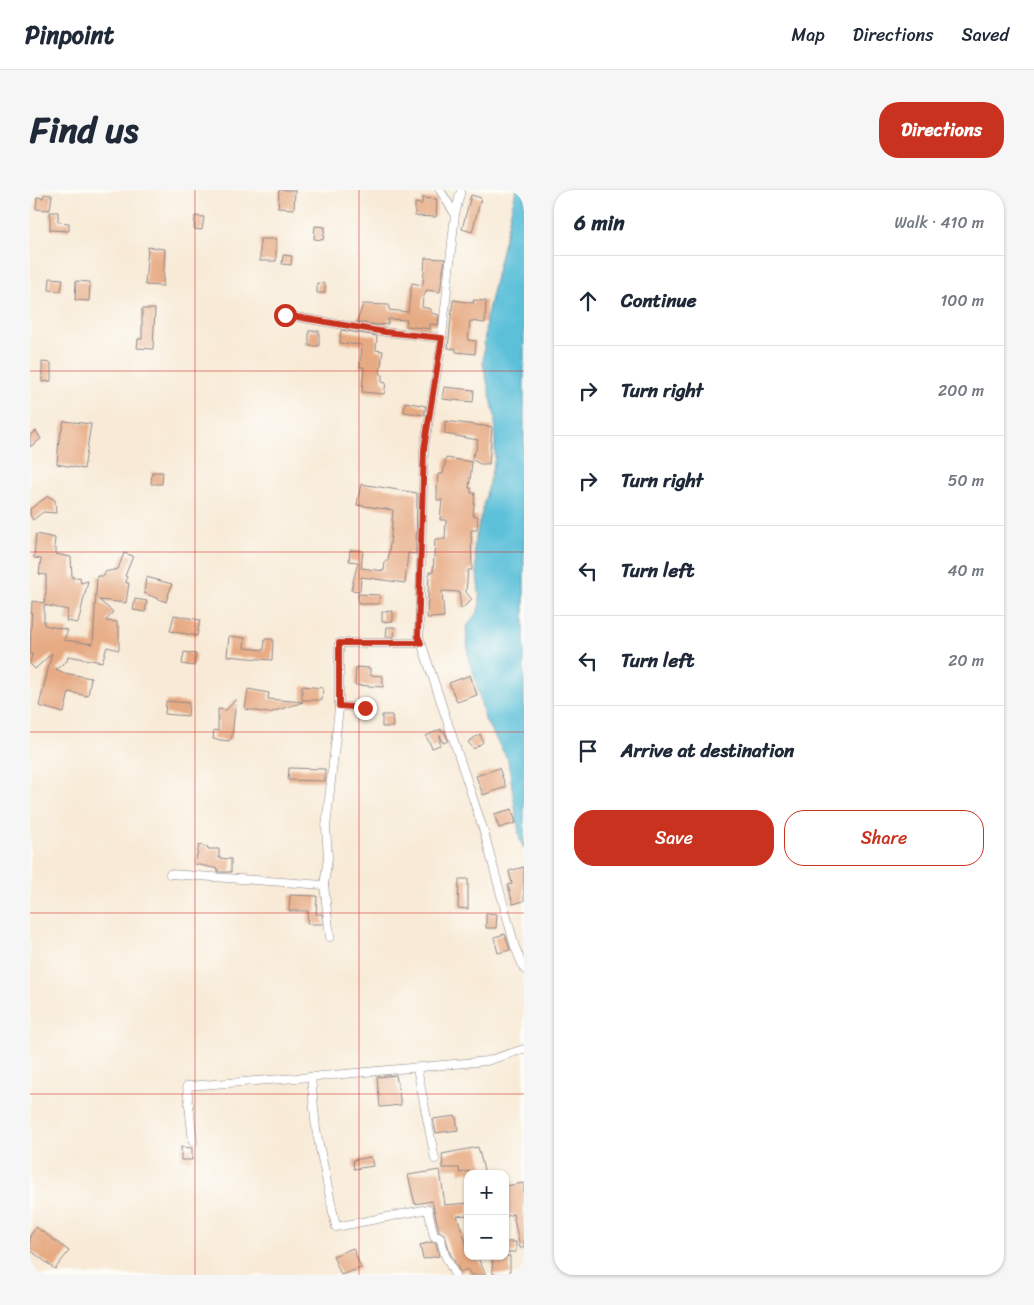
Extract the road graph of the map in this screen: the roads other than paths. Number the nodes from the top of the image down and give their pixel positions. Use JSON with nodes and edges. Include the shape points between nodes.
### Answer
{"nodes":[{"id":1,"x":440,"y":190,"type":"edge"},
{"id":2,"x":461,"y":190,"type":"edge"},
{"id":3,"x":455,"y":214,"type":"junction"},
{"id":4,"x":285,"y":315,"type":"dead end"},
{"id":5,"x":442,"y":338,"type":"junction"},
{"id":6,"x":421,"y":643,"type":"junction"},
{"id":7,"x":339,"y":706,"type":"junction"},
{"id":8,"x":365,"y":708,"type":"dead end"},
{"id":9,"x":170,"y":874,"type":"dead end"},
{"id":10,"x":324,"y":885,"type":"junction"},
{"id":11,"x":330,"y":937,"type":"dead end"},
{"id":12,"x":524,"y":969,"type":"edge"},
{"id":13,"x":524,"y":1049,"type":"edge"},
{"id":14,"x":417,"y":1068,"type":"junction"},
{"id":15,"x":312,"y":1077,"type":"junction"},
{"id":16,"x":193,"y":1142,"type":"dead end"},
{"id":17,"x":435,"y":1159,"type":"dead end"},
{"id":18,"x":455,"y":1275,"type":"edge"}],
"edges":[{"from":1,"to":3,"type":"street"},
{"from":2,"to":3,"type":"street"},
{"from":3,"to":5,"type":"street"},
{"from":4,"to":5,"type":"street"},
{"from":5,"to":6,"type":"street","via":[[424,449],[418,636]]},
{"from":6,"to":7,"type":"street","via":[[339,643]]},
{"from":6,"to":12,"type":"street","via":[[481,824]]},
{"from":7,"to":8,"type":"street"},
{"from":7,"to":10,"type":"street","via":[[326,827],[328,858]]},
{"from":9,"to":10,"type":"street"},
{"from":10,"to":11,"type":"street"},
{"from":13,"to":14,"type":"street","via":[[487,1061]]},
{"from":14,"to":15,"type":"street"},
{"from":14,"to":17,"type":"street"},
{"from":15,"to":16,"type":"street","via":[[187,1086]]},
{"from":15,"to":18,"type":"street","via":[[316,1129],[336,1227],[428,1209],[434,1237],[440,1237]]}]}
